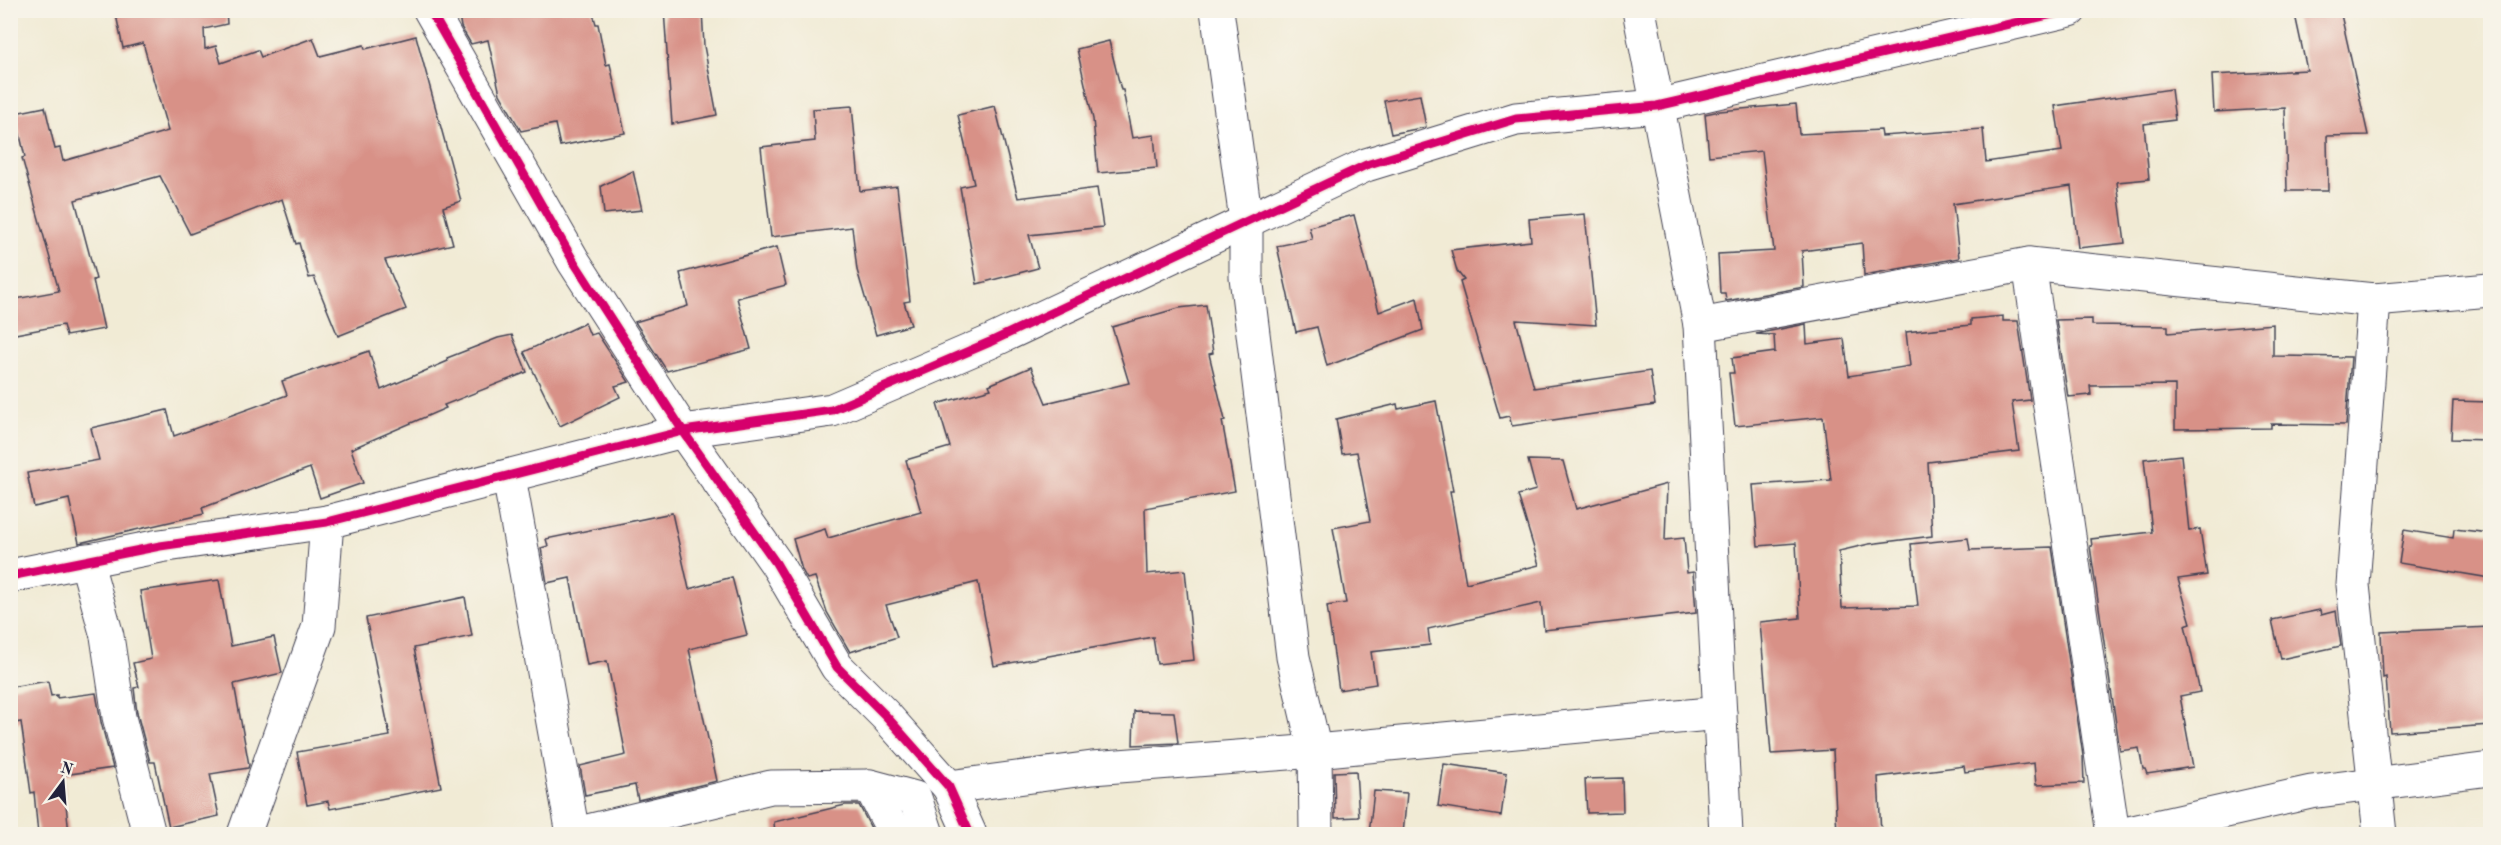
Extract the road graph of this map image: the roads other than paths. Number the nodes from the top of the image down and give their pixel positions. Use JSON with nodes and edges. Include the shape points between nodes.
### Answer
{"nodes":[{"id":1,"x":430,"y":10,"type":"edge"},
{"id":2,"x":1217,"y":10,"type":"edge"},
{"id":3,"x":1639,"y":10,"type":"edge"},
{"id":4,"x":2070,"y":10,"type":"edge"},
{"id":5,"x":1657,"y":106,"type":"junction"},
{"id":6,"x":1246,"y":220,"type":"junction"},
{"id":7,"x":2029,"y":264,"type":"junction"},
{"id":8,"x":2490,"y":290,"type":"edge"},
{"id":9,"x":2374,"y":300,"type":"junction"},
{"id":10,"x":1700,"y":325,"type":"junction"},
{"id":11,"x":682,"y":431,"type":"junction"},
{"id":12,"x":509,"y":477,"type":"junction"},
{"id":13,"x":327,"y":522,"type":"junction"},
{"id":14,"x":86,"y":560,"type":"junction"},
{"id":15,"x":10,"y":576,"type":"edge"},
{"id":16,"x":1720,"y":713,"type":"junction"},
{"id":17,"x":1315,"y":751,"type":"junction"},
{"id":18,"x":2490,"y":769,"type":"edge"},
{"id":19,"x":2376,"y":784,"type":"junction"},
{"id":20,"x":870,"y":786,"type":"junction"},
{"id":21,"x":949,"y":787,"type":"junction"},
{"id":22,"x":149,"y":834,"type":"edge"},
{"id":23,"x":244,"y":834,"type":"edge"},
{"id":24,"x":574,"y":834,"type":"edge"},
{"id":25,"x":895,"y":834,"type":"edge"},
{"id":26,"x":927,"y":834,"type":"edge"},
{"id":27,"x":970,"y":834,"type":"edge"},
{"id":28,"x":1316,"y":834,"type":"edge"},
{"id":29,"x":1726,"y":834,"type":"edge"},
{"id":30,"x":2113,"y":834,"type":"edge"},
{"id":31,"x":2124,"y":834,"type":"edge"},
{"id":32,"x":2380,"y":834,"type":"edge"}],
"edges":[{"from":1,"to":11,"type":"street","via":[[574,262]]},
{"from":2,"to":6,"type":"street"},
{"from":3,"to":5,"type":"street"},
{"from":4,"to":5,"type":"street"},
{"from":5,"to":6,"type":"street","via":[[1516,119],[1366,165]]},
{"from":5,"to":10,"type":"street"},
{"from":6,"to":11,"type":"street","via":[[990,342],[832,410]]},
{"from":6,"to":17,"type":"street","via":[[1246,277],[1293,657]]},
{"from":7,"to":9,"type":"street"},
{"from":7,"to":10,"type":"street"},
{"from":7,"to":30,"type":"street"},
{"from":8,"to":9,"type":"street"},
{"from":9,"to":19,"type":"street","via":[[2353,585]]},
{"from":10,"to":16,"type":"street"},
{"from":11,"to":12,"type":"street"},
{"from":11,"to":21,"type":"street","via":[[776,563],[837,667]]},
{"from":12,"to":13,"type":"street"},
{"from":12,"to":24,"type":"street"},
{"from":13,"to":14,"type":"street"},
{"from":13,"to":23,"type":"street","via":[[319,626]]},
{"from":14,"to":15,"type":"street"},
{"from":14,"to":22,"type":"street","via":[[106,636],[119,717]]},
{"from":16,"to":17,"type":"street"},
{"from":16,"to":29,"type":"street"},
{"from":17,"to":21,"type":"street","via":[[1092,768]]},
{"from":17,"to":28,"type":"street"},
{"from":18,"to":19,"type":"street"},
{"from":19,"to":31,"type":"street","via":[[2311,792]]},
{"from":19,"to":32,"type":"street"},
{"from":20,"to":24,"type":"street","via":[[771,787]]},
{"from":20,"to":25,"type":"street"},
{"from":20,"to":26,"type":"street","via":[[915,798]]},
{"from":21,"to":27,"type":"street"}]}
